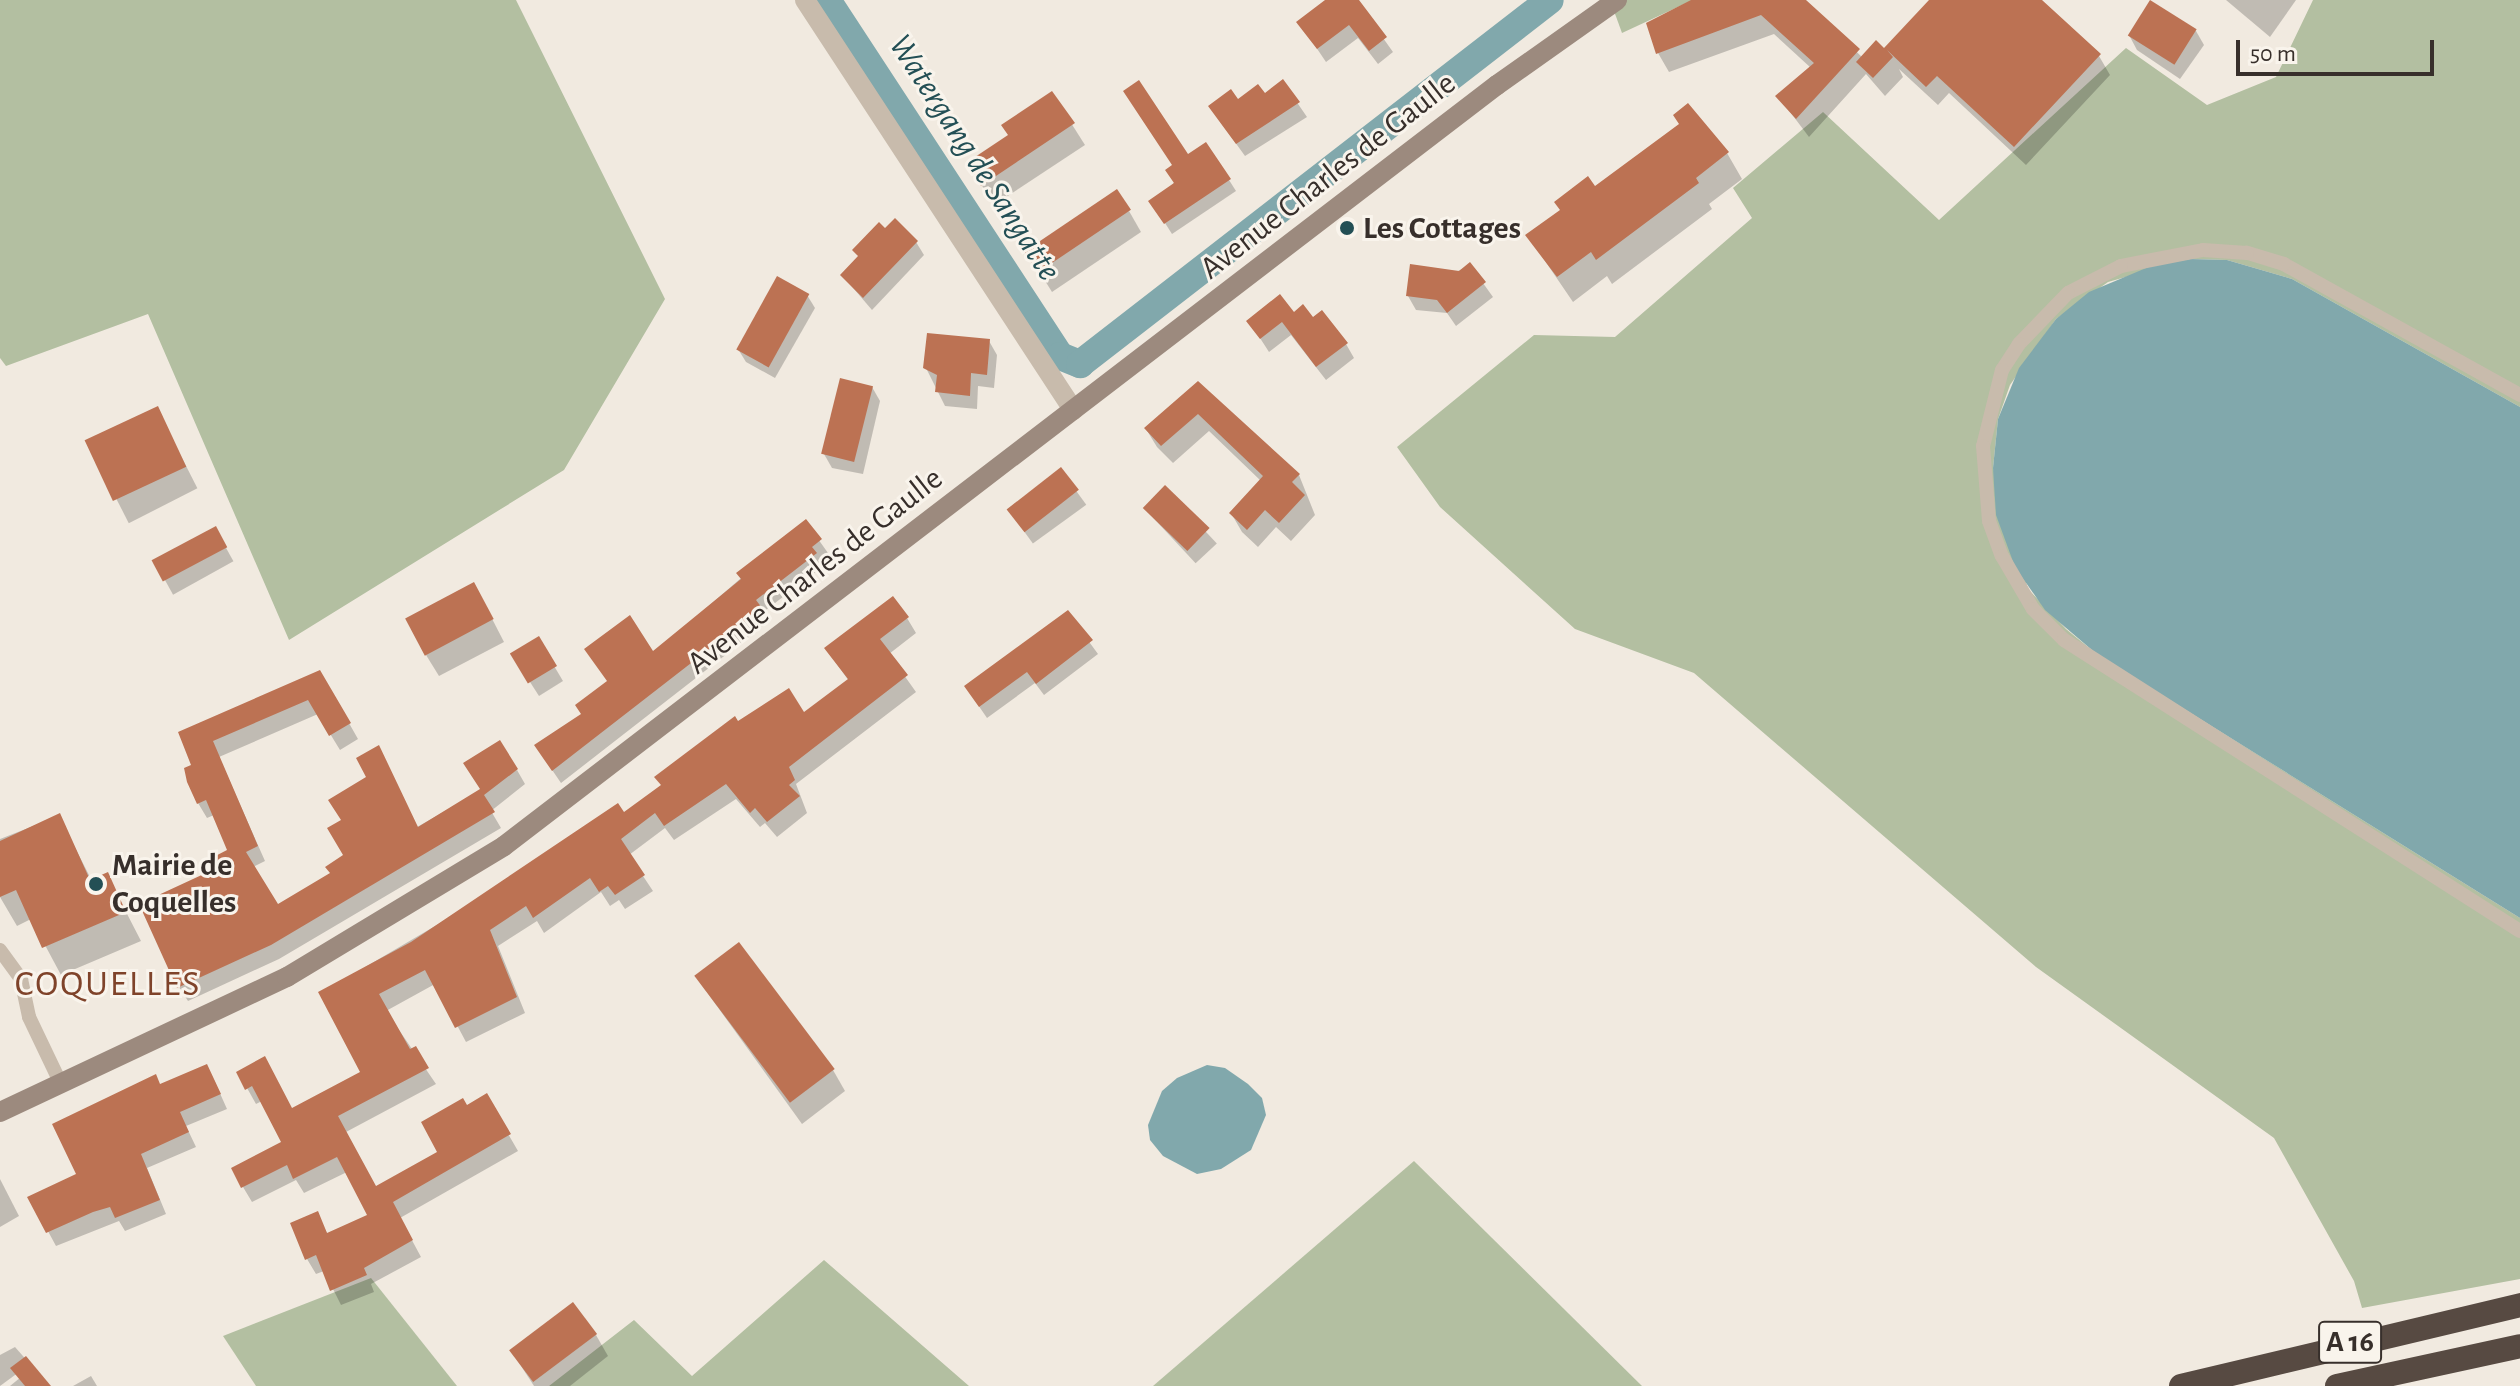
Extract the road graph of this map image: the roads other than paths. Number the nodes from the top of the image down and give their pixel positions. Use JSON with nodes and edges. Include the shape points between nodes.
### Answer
{"nodes":[{"id":1,"x":805,"y":0,"type":"edge"},
{"id":2,"x":1617,"y":0,"type":"edge"},
{"id":3,"x":2520,"y":395,"type":"edge"},
{"id":4,"x":1073,"y":410,"type":"junction"},
{"id":5,"x":2520,"y":931,"type":"edge"},
{"id":6,"x":0,"y":950,"type":"edge"},
{"id":7,"x":61,"y":1084,"type":"junction"},
{"id":8,"x":0,"y":1112,"type":"edge"},
{"id":9,"x":2520,"y":1305,"type":"edge"},
{"id":10,"x":2520,"y":1346,"type":"edge"},
{"id":11,"x":2181,"y":1386,"type":"edge"},
{"id":12,"x":2337,"y":1386,"type":"edge"}],
"edges":[{"from":1,"to":4,"type":"street"},
{"from":2,"to":4,"type":"main road","name":"Avenue Charles de Gaulle","via":[[1497,85]]},
{"from":3,"to":5,"type":"lane","via":[[2284,264],[2247,253],[2203,250],[2121,266],[2068,293],[2019,344],[2002,370],[1983,446],[1989,521],[2002,556],[2033,609],[2064,640]]},
{"from":4,"to":7,"type":"main road","name":"Avenue Charles de Gaulle","via":[[552,812],[462,873],[287,977]]},
{"from":6,"to":7,"type":"lane","via":[[21,979],[29,1017]]},
{"from":7,"to":8,"type":"main road","name":"Avenue Charles de Gaulle"},
{"from":9,"to":11,"type":"highway","number":"A 16"},
{"from":10,"to":12,"type":"highway","number":"A 16"}]}
